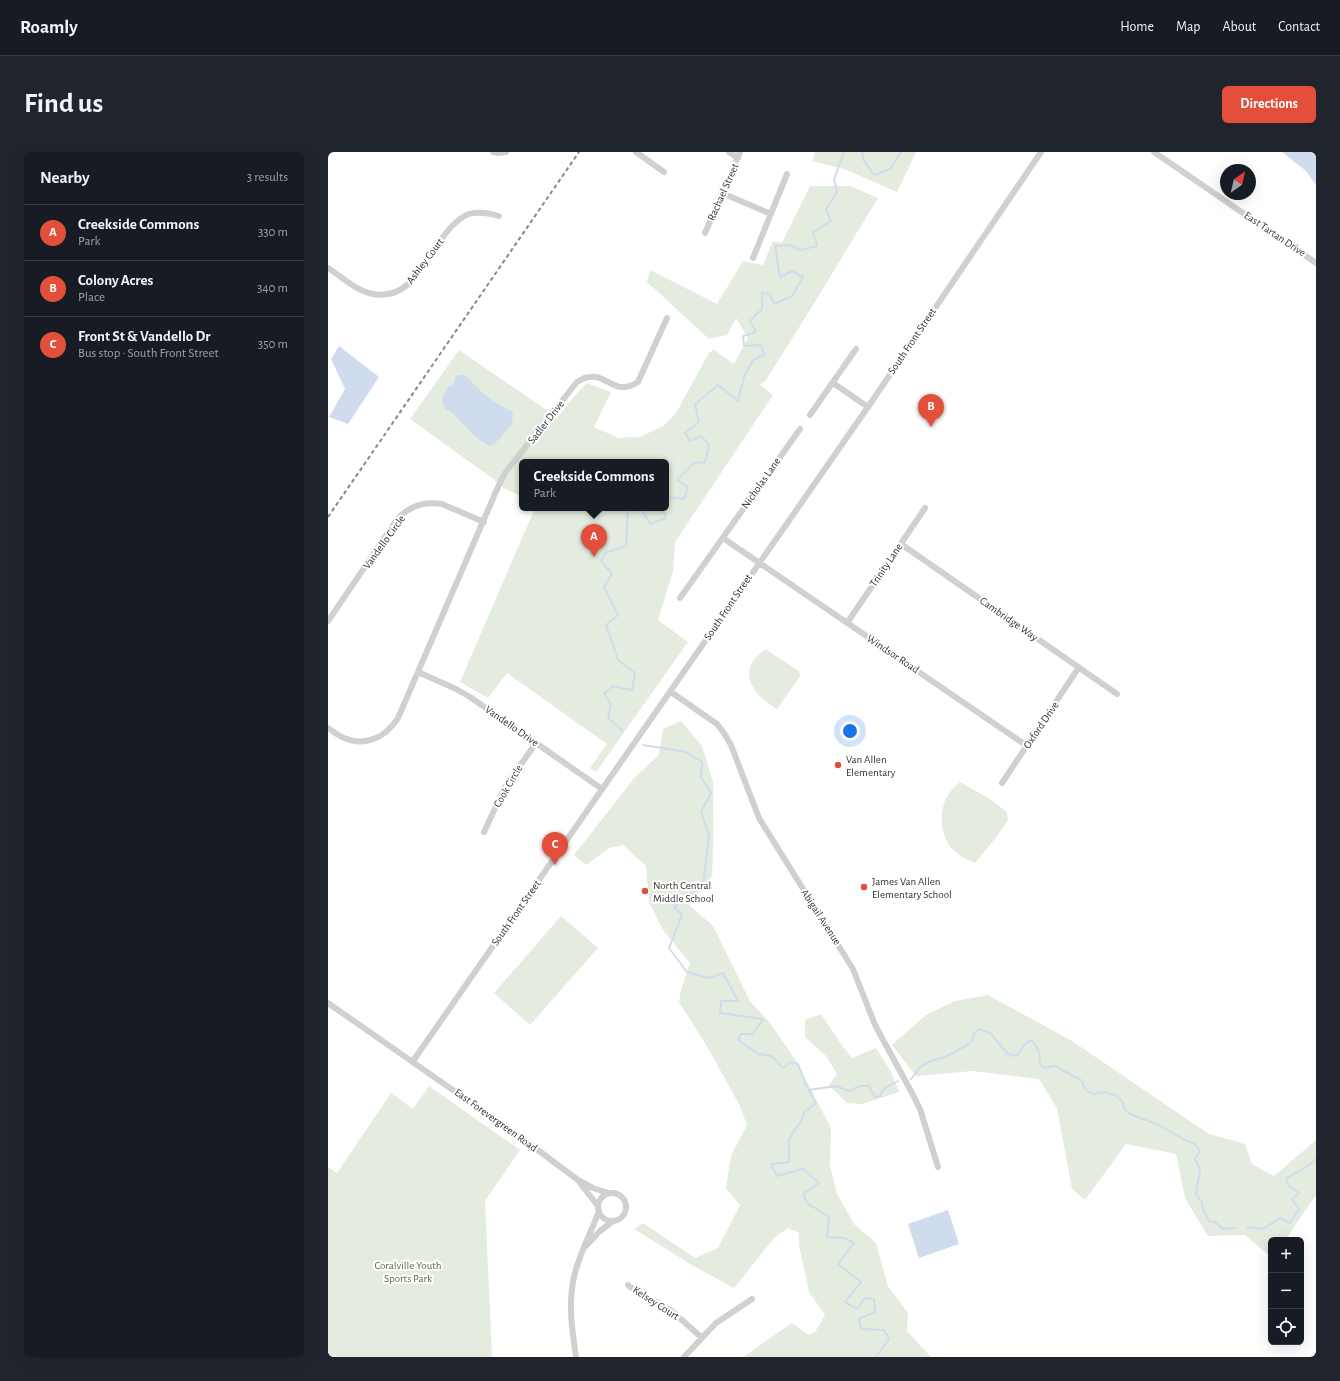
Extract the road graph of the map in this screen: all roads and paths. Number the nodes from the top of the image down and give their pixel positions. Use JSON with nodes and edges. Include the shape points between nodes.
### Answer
{"nodes":[{"id":1,"x":493,"y":152,"type":"edge"},
{"id":2,"x":506,"y":152,"type":"edge"},
{"id":3,"x":636,"y":152,"type":"edge"},
{"id":4,"x":729,"y":152,"type":"edge"},
{"id":5,"x":740,"y":152,"type":"edge"},
{"id":6,"x":1041,"y":152,"type":"edge"},
{"id":7,"x":1154,"y":152,"type":"edge"},
{"id":8,"x":738,"y":158,"type":"junction"},
{"id":9,"x":664,"y":172,"type":"dead end"},
{"id":10,"x":787,"y":174,"type":"dead end"},
{"id":11,"x":722,"y":194,"type":"junction"},
{"id":12,"x":771,"y":214,"type":"junction"},
{"id":13,"x":499,"y":216,"type":"dead end"},
{"id":14,"x":705,"y":233,"type":"dead end"},
{"id":15,"x":753,"y":258,"type":"dead end"},
{"id":16,"x":1316,"y":262,"type":"edge"},
{"id":17,"x":328,"y":268,"type":"edge"},
{"id":18,"x":667,"y":318,"type":"dead end"},
{"id":19,"x":856,"y":349,"type":"dead end"},
{"id":20,"x":832,"y":383,"type":"junction"},
{"id":21,"x":868,"y":407,"type":"junction"},
{"id":22,"x":810,"y":415,"type":"dead end"},
{"id":23,"x":800,"y":429,"type":"dead end"},
{"id":24,"x":925,"y":508,"type":"dead end"},
{"id":25,"x":484,"y":522,"type":"junction"},
{"id":26,"x":723,"y":538,"type":"junction"},
{"id":27,"x":901,"y":544,"type":"junction"},
{"id":28,"x":759,"y":562,"type":"junction"},
{"id":29,"x":680,"y":598,"type":"dead end"},
{"id":30,"x":328,"y":621,"type":"edge"},
{"id":31,"x":847,"y":623,"type":"junction"},
{"id":32,"x":1079,"y":667,"type":"junction"},
{"id":33,"x":418,"y":672,"type":"junction"},
{"id":34,"x":671,"y":692,"type":"junction"},
{"id":35,"x":1117,"y":694,"type":"dead end"},
{"id":36,"x":328,"y":728,"type":"edge"},
{"id":37,"x":536,"y":743,"type":"junction"},
{"id":38,"x":1026,"y":746,"type":"junction"},
{"id":39,"x":1002,"y":783,"type":"dead end"},
{"id":40,"x":602,"y":789,"type":"junction"},
{"id":41,"x":484,"y":832,"type":"dead end"},
{"id":42,"x":328,"y":1002,"type":"edge"},
{"id":43,"x":413,"y":1061,"type":"junction"},
{"id":44,"x":938,"y":1167,"type":"dead end"},
{"id":45,"x":578,"y":1180,"type":"junction"},
{"id":46,"x":608,"y":1193,"type":"junction"},
{"id":47,"x":599,"y":1208,"type":"junction"},
{"id":48,"x":613,"y":1221,"type":"junction"},
{"id":49,"x":584,"y":1248,"type":"junction"},
{"id":50,"x":628,"y":1285,"type":"dead end"},
{"id":51,"x":752,"y":1299,"type":"dead end"},
{"id":52,"x":701,"y":1337,"type":"junction"},
{"id":53,"x":576,"y":1357,"type":"edge"},
{"id":54,"x":684,"y":1357,"type":"edge"}],
"edges":[{"from":1,"to":2,"type":"street"},
{"from":3,"to":9,"type":"street"},
{"from":4,"to":8,"type":"street"},
{"from":5,"to":8,"type":"street","name":"Rachael Street"},
{"from":6,"to":21,"type":"street","name":"South Front Street"},
{"from":7,"to":16,"type":"street","name":"East Tartan Drive"},
{"from":8,"to":11,"type":"street","name":"Rachael Street"},
{"from":10,"to":12,"type":"street"},
{"from":11,"to":12,"type":"street"},
{"from":11,"to":14,"type":"street","name":"Rachael Street"},
{"from":12,"to":15,"type":"street"},
{"from":13,"to":17,"type":"street","name":"Ashley Court","via":[[482,212],[468,214],[457,221],[446,232],[413,280],[402,290],[388,295],[373,294],[359,289]]},
{"from":18,"to":25,"type":"street","name":"Sadler Drive","via":[[638,382],[625,388],[590,376],[577,382],[505,473]]},
{"from":19,"to":20,"type":"street"},
{"from":20,"to":21,"type":"street"},
{"from":20,"to":22,"type":"street"},
{"from":21,"to":28,"type":"street","name":"South Front Street"},
{"from":23,"to":26,"type":"street","name":"Nicholas Lane"},
{"from":24,"to":27,"type":"street","name":"Trinity Lane"},
{"from":25,"to":30,"type":"street","name":"Vandello Circle","via":[[442,504],[427,503],[412,508],[396,522]]},
{"from":25,"to":33,"type":"street","name":"Sadler Drive"},
{"from":26,"to":28,"type":"street"},
{"from":26,"to":29,"type":"street","name":"Nicholas Lane"},
{"from":27,"to":31,"type":"street","name":"Trinity Lane"},
{"from":27,"to":32,"type":"street","name":"Cambridge Way"},
{"from":28,"to":31,"type":"street","name":"Windsor Road"},
{"from":28,"to":34,"type":"street","name":"South Front Street"},
{"from":31,"to":38,"type":"street","name":"Windsor Road"},
{"from":32,"to":35,"type":"street","name":"Cambridge Way"},
{"from":32,"to":38,"type":"street","name":"Oxford Drive"},
{"from":33,"to":36,"type":"street","via":[[398,718],[382,735],[367,741],[353,741]]},
{"from":33,"to":37,"type":"street","name":"Vandello Drive","via":[[470,697]]},
{"from":34,"to":40,"type":"street","name":"South Front Street"},
{"from":34,"to":44,"type":"street","name":"Abigail Avenue","via":[[717,724],[731,745],[759,818],[853,969],[875,1025],[920,1109]]},
{"from":37,"to":40,"type":"street","name":"Vandello Drive"},
{"from":37,"to":41,"type":"street","name":"Cook Circle","via":[[509,781]]},
{"from":38,"to":39,"type":"street","name":"Oxford Drive"},
{"from":40,"to":43,"type":"street","name":"South Front Street"},
{"from":42,"to":43,"type":"street","name":"East Forevergreen Road"},
{"from":43,"to":45,"type":"street","name":"East Forevergreen Road"},
{"from":45,"to":46,"type":"street","name":"East Forevergreen Road"},
{"from":45,"to":47,"type":"street","name":"East Forevergreen Road"},
{"from":46,"to":47,"type":"street","via":[[601,1198]]},
{"from":46,"to":48,"type":"street","via":[[617,1193],[624,1199],[626,1206],[623,1216]]},
{"from":47,"to":48,"type":"street","via":[[605,1218]]},
{"from":47,"to":49,"type":"street"},
{"from":48,"to":49,"type":"street"},
{"from":49,"to":53,"type":"street","via":[[574,1276],[571,1302]]},
{"from":50,"to":52,"type":"street","name":"Kelsey Court","via":[[640,1295],[673,1312]]},
{"from":51,"to":52,"type":"street","via":[[716,1323]]},
{"from":52,"to":54,"type":"street"}]}
